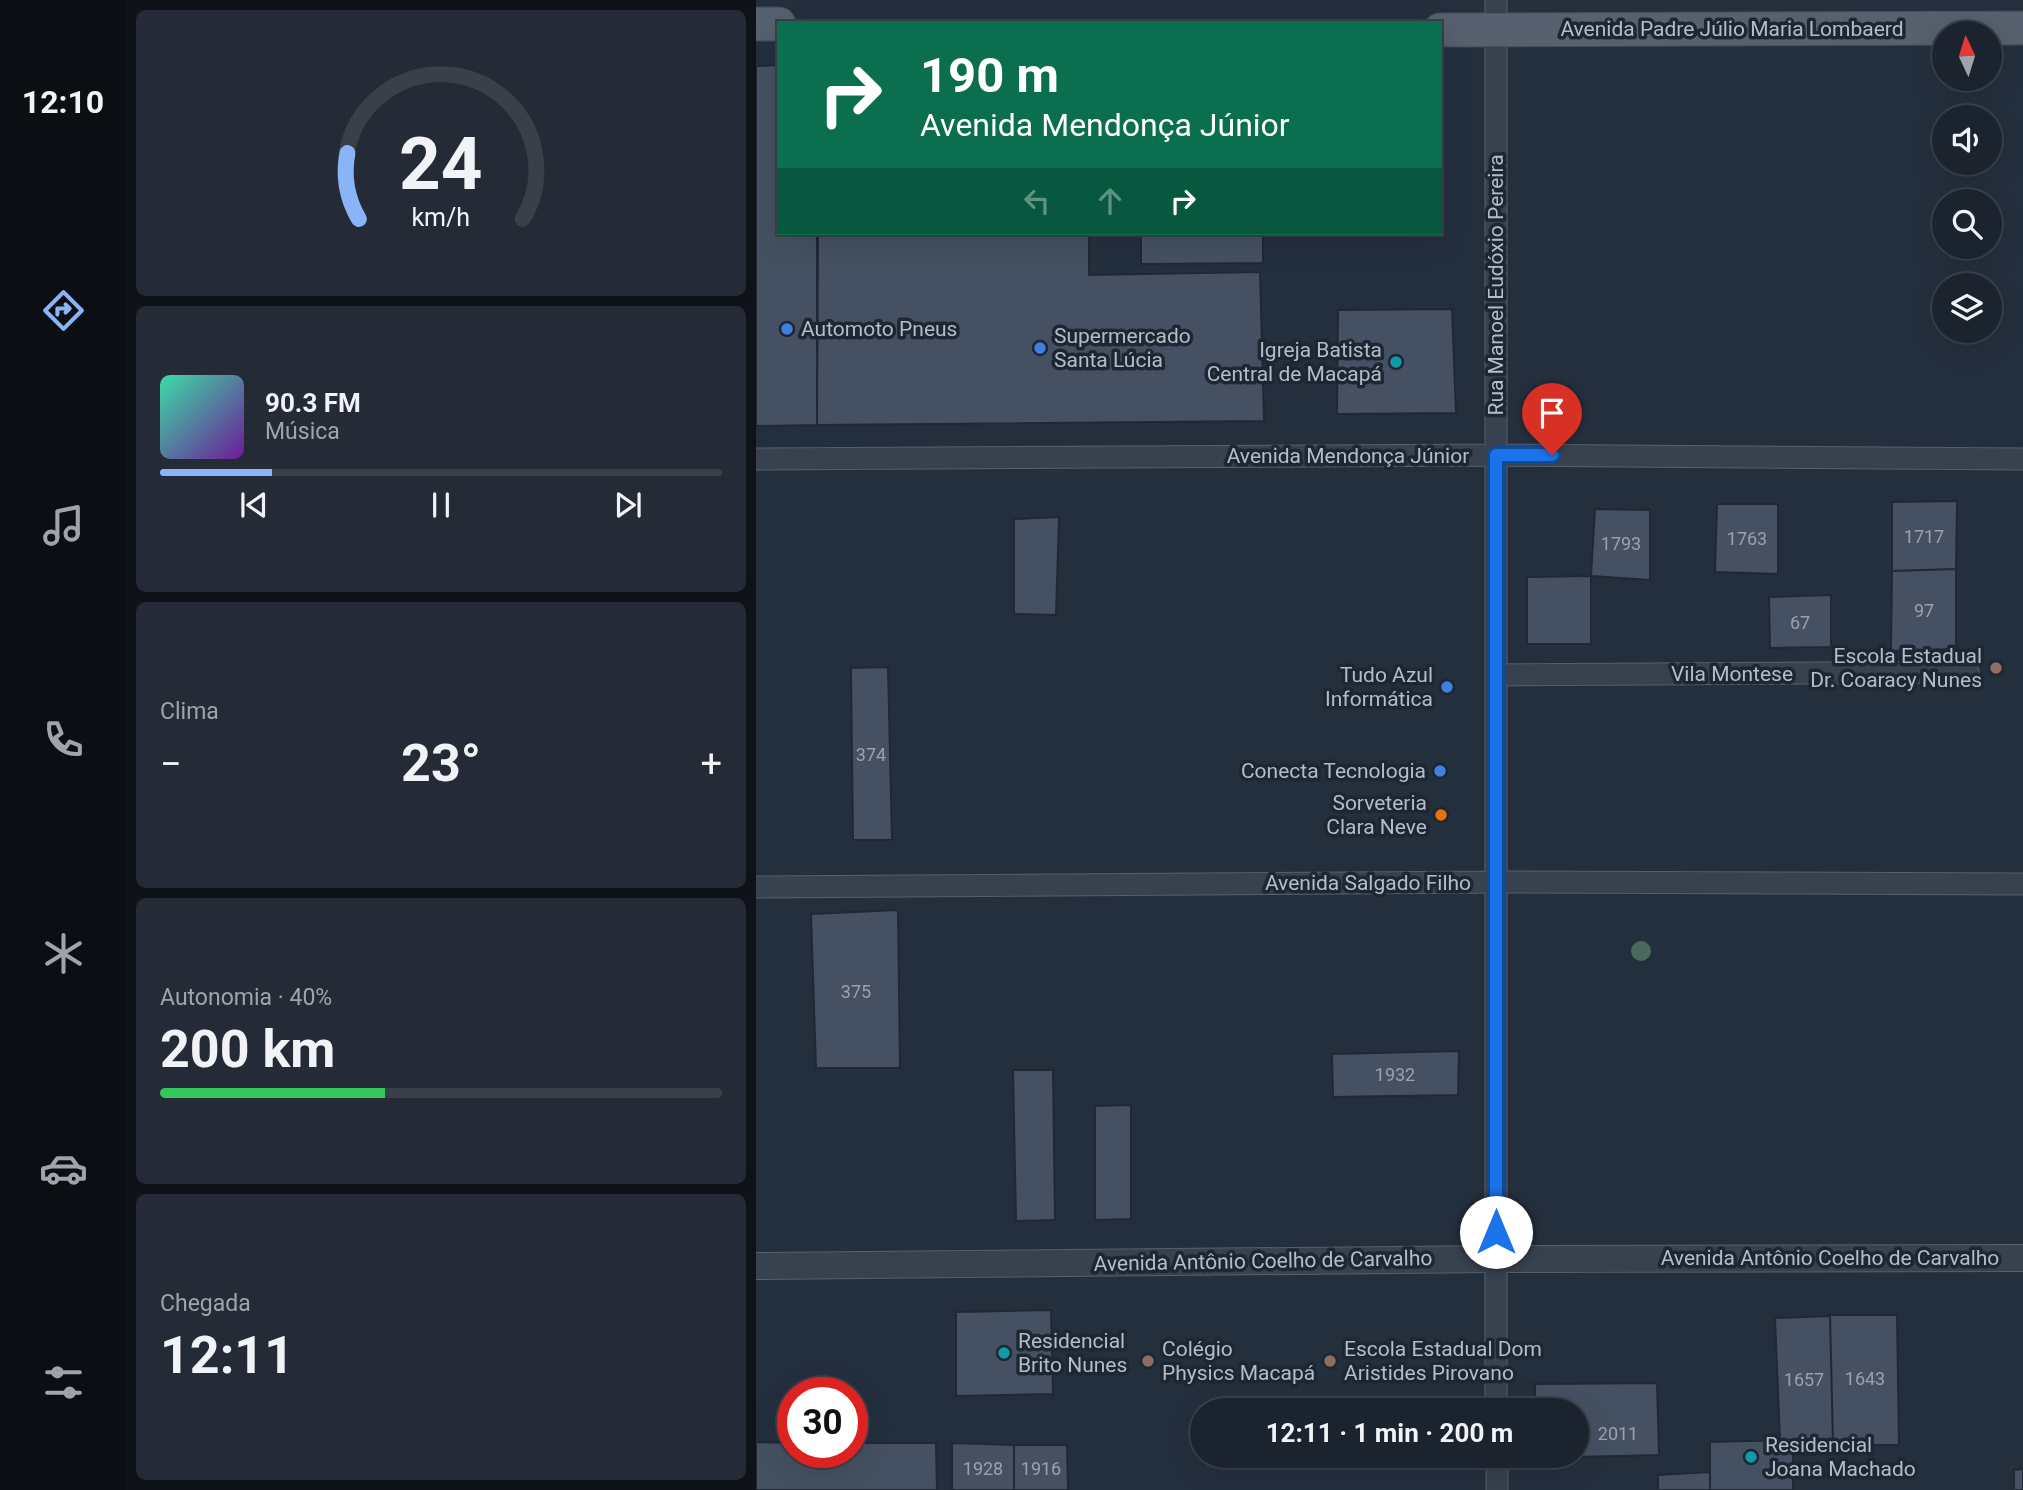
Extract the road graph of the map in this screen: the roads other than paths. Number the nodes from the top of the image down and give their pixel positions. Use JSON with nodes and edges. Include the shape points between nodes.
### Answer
{"nodes":[{"id":1,"x":1495,"y":15,"type":"edge"},
{"id":2,"x":756,"y":24,"type":"edge"},
{"id":3,"x":777,"y":24,"type":"edge"},
{"id":4,"x":2023,"y":28,"type":"edge"},
{"id":5,"x":1442,"y":29,"type":"edge"},
{"id":6,"x":1496,"y":455,"type":"junction"},
{"id":7,"x":756,"y":459,"type":"edge"},
{"id":8,"x":2023,"y":459,"type":"edge"},
{"id":9,"x":1968,"y":672,"type":"dead end"},
{"id":10,"x":1496,"y":675,"type":"junction"},
{"id":11,"x":1495,"y":882,"type":"junction"},
{"id":12,"x":2023,"y":884,"type":"edge"},
{"id":13,"x":756,"y":887,"type":"edge"},
{"id":14,"x":2023,"y":1258,"type":"edge"},
{"id":15,"x":1496,"y":1259,"type":"junction"},
{"id":16,"x":756,"y":1266,"type":"edge"},
{"id":17,"x":1496,"y":1398,"type":"edge"},
{"id":18,"x":1497,"y":1468,"type":"edge"},
{"id":19,"x":1497,"y":1490,"type":"edge"}],
"edges":[{"from":1,"to":4,"type":"main road","name":"Avenida Padre Júlio Maria Lombaerd"},
{"from":1,"to":5,"type":"main road","name":"Avenida Padre Júlio Maria Lombaerd"},
{"from":1,"to":6,"type":"street","name":"Rua Manoel Eudóxio Pereira"},
{"from":2,"to":3,"type":"main road"},
{"from":6,"to":7,"type":"street","name":"Avenida Mendonça Júnior"},
{"from":6,"to":8,"type":"street","name":"Avenida Mendonça Júnior"},
{"from":6,"to":10,"type":"street","name":"Rua Manoel Eudóxio Pereira"},
{"from":9,"to":10,"type":"street","name":"Vila Montese"},
{"from":10,"to":11,"type":"street","name":"Rua Manoel Eudóxio Pereira"},
{"from":11,"to":12,"type":"street","name":"Avenida Salgado Filho"},
{"from":11,"to":13,"type":"street","name":"Avenida Salgado Filho"},
{"from":11,"to":15,"type":"street","name":"Rua Manoel Eudóxio Pereira"},
{"from":14,"to":15,"type":"street","name":"Avenida Antônio Coelho de Carvalho"},
{"from":15,"to":16,"type":"street","name":"Avenida Antônio Coelho de Carvalho"},
{"from":15,"to":17,"type":"street","name":"Rua Manoel Eudóxio Pereira"},
{"from":18,"to":19,"type":"street"}]}
